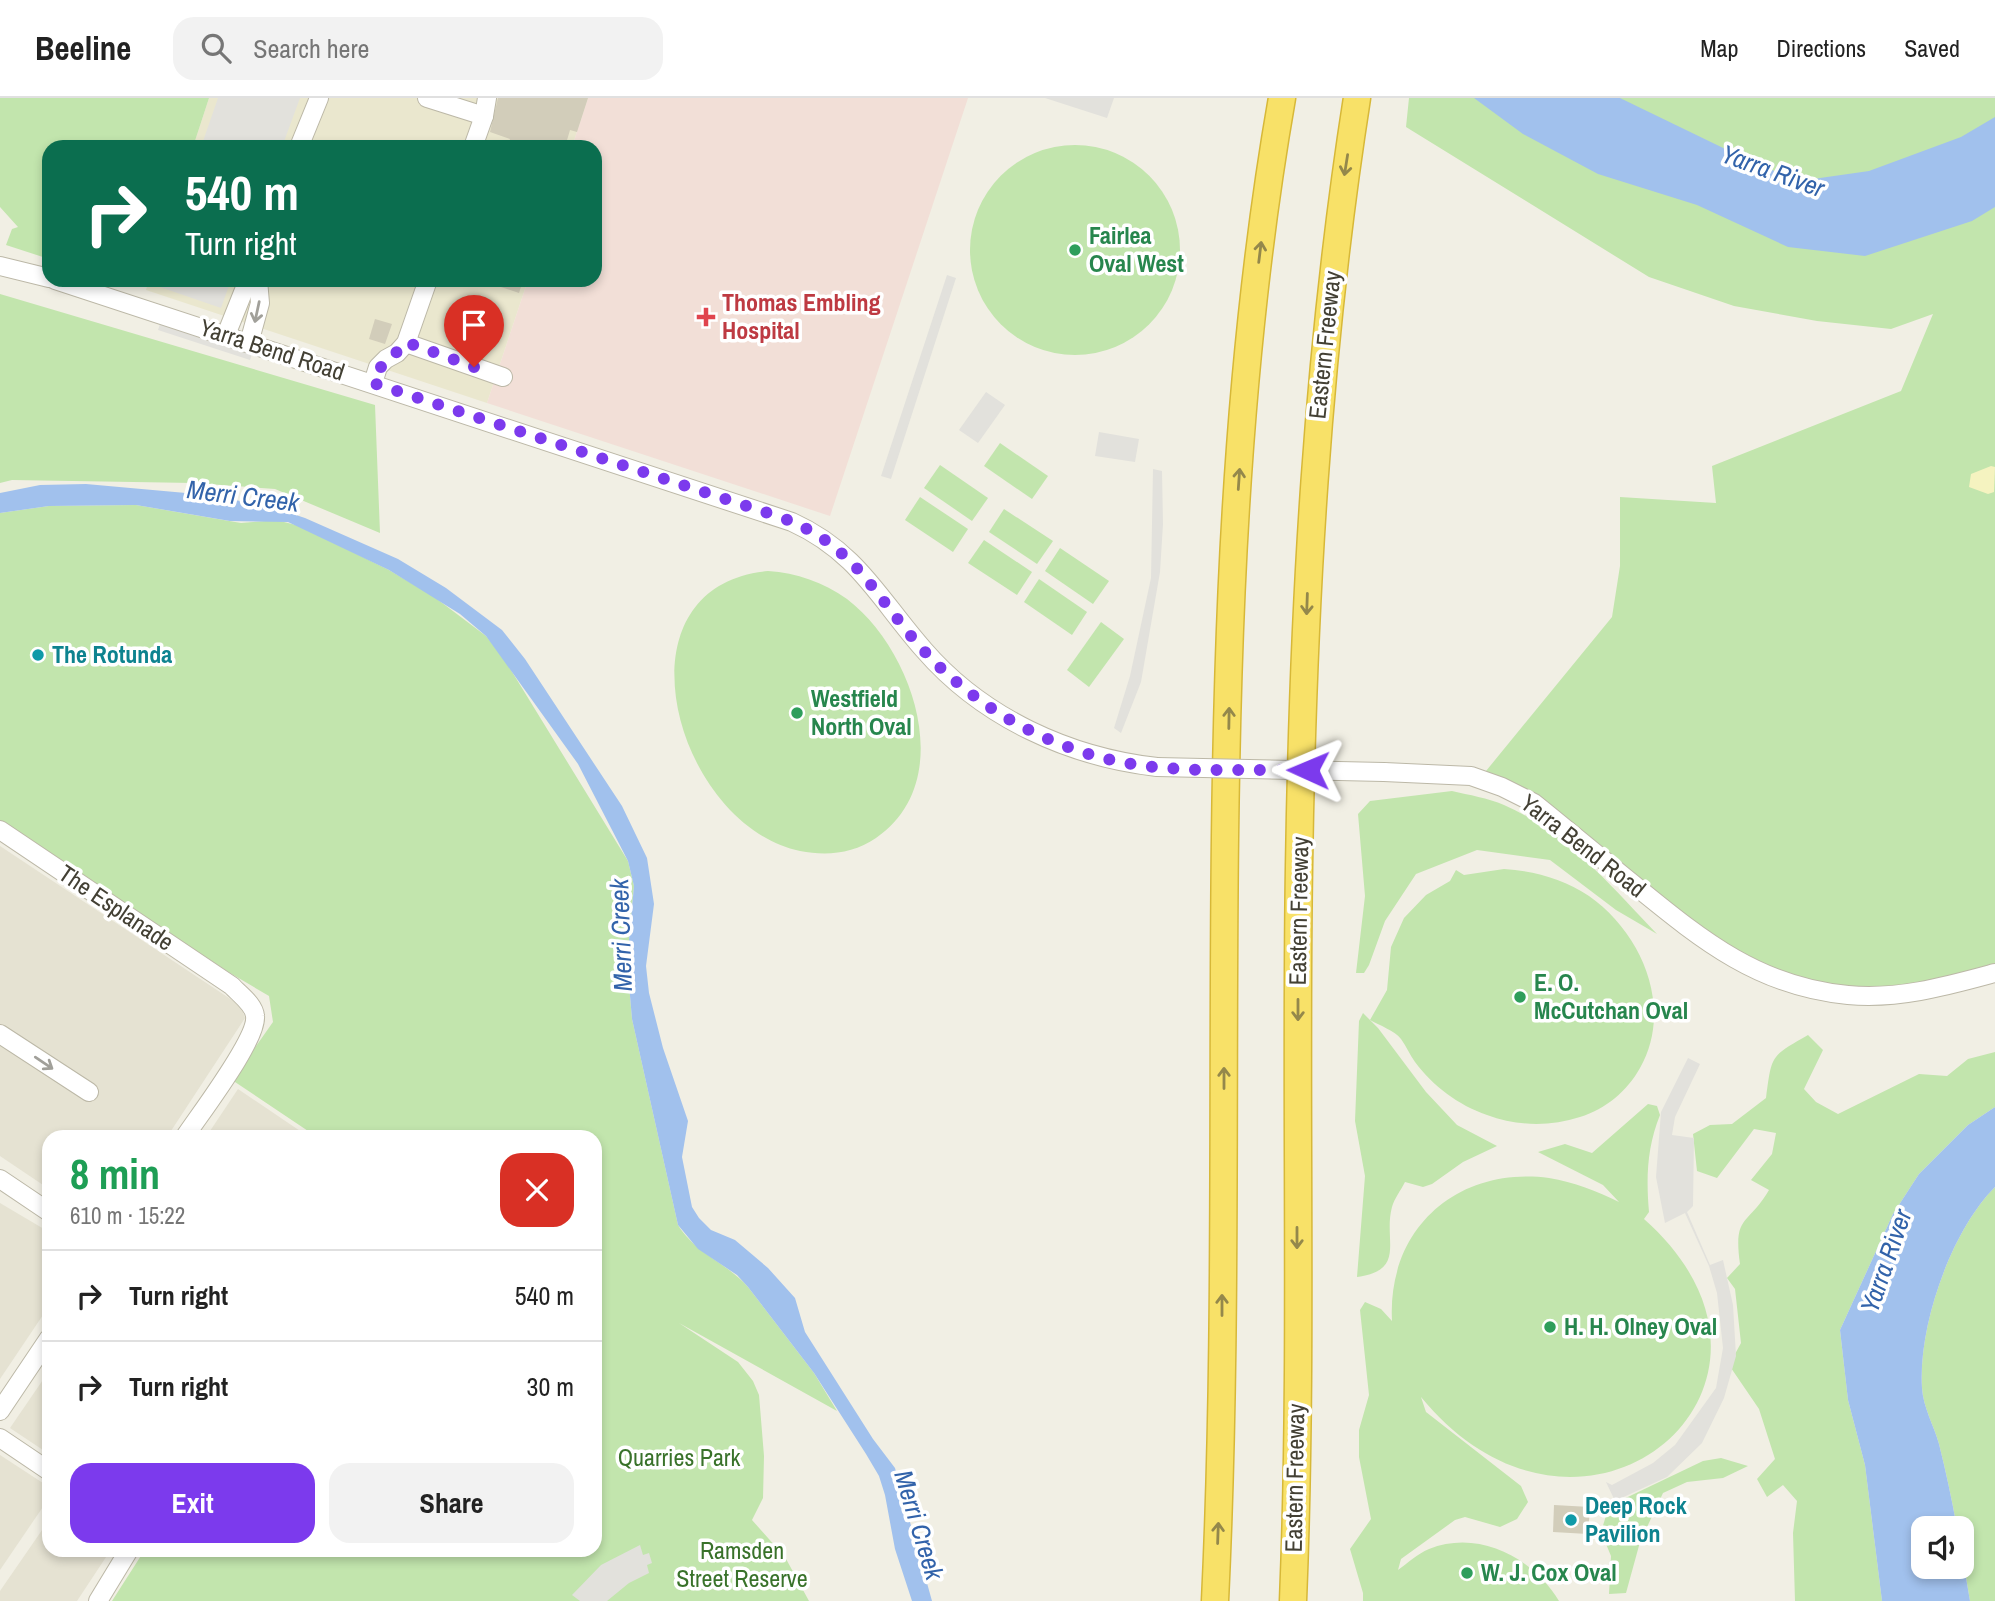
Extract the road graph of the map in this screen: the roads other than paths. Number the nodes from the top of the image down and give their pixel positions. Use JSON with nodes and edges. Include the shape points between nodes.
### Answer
{"nodes":[{"id":1,"x":319,"y":98,"type":"edge"},
{"id":2,"x":427,"y":98,"type":"edge"},
{"id":3,"x":487,"y":98,"type":"edge"},
{"id":4,"x":1282,"y":98,"type":"edge"},
{"id":5,"x":1357,"y":98,"type":"edge"},
{"id":6,"x":484,"y":116,"type":"junction"},
{"id":7,"x":302,"y":140,"type":"edge"},
{"id":8,"x":476,"y":140,"type":"edge"},
{"id":9,"x":0,"y":266,"type":"edge"},
{"id":10,"x":42,"y":276,"type":"edge"},
{"id":11,"x":77,"y":287,"type":"edge"},
{"id":12,"x":245,"y":287,"type":"edge"},
{"id":13,"x":259,"y":287,"type":"edge"},
{"id":14,"x":426,"y":287,"type":"edge"},
{"id":15,"x":226,"y":335,"type":"junction"},
{"id":16,"x":406,"y":342,"type":"junction"},
{"id":17,"x":249,"y":343,"type":"junction"},
{"id":18,"x":503,"y":377,"type":"dead end"},
{"id":19,"x":373,"y":383,"type":"junction"},
{"id":20,"x":0,"y":830,"type":"edge"},
{"id":21,"x":1995,"y":974,"type":"edge"},
{"id":22,"x":0,"y":1034,"type":"edge"},
{"id":23,"x":89,"y":1092,"type":"dead end"},
{"id":24,"x":189,"y":1130,"type":"edge"},
{"id":25,"x":0,"y":1179,"type":"edge"},
{"id":26,"x":42,"y":1207,"type":"edge"},
{"id":27,"x":42,"y":1348,"type":"edge"},
{"id":28,"x":0,"y":1411,"type":"edge"},
{"id":29,"x":0,"y":1438,"type":"edge"},
{"id":30,"x":42,"y":1466,"type":"edge"},
{"id":31,"x":125,"y":1557,"type":"edge"},
{"id":32,"x":99,"y":1601,"type":"edge"},
{"id":33,"x":1215,"y":1601,"type":"edge"},
{"id":34,"x":1293,"y":1601,"type":"edge"}],
"edges":[{"from":1,"to":7,"type":"street"},
{"from":2,"to":6,"type":"street"},
{"from":3,"to":6,"type":"street"},
{"from":33,"to":4,"type":"highway","one_way":true,"via":[[1222,1407],[1226,860],[1234,547],[1255,299]]},
{"from":5,"to":34,"type":"highway","name":"Eastern Freeway","one_way":true,"via":[[1325,336],[1309,535],[1299,869]]},
{"from":6,"to":8,"type":"street"},
{"from":9,"to":10,"type":"street"},
{"from":11,"to":15,"type":"street","name":"Yarra Bend Road"},
{"from":12,"to":15,"type":"street"},
{"from":13,"to":17,"type":"street","one_way":true,"via":[[260,303]]},
{"from":14,"to":16,"type":"street"},
{"from":15,"to":17,"type":"street","name":"Yarra Bend Road"},
{"from":16,"to":18,"type":"street"},
{"from":16,"to":19,"type":"street","via":[[379,367]]},
{"from":17,"to":19,"type":"street","name":"Yarra Bend Road"},
{"from":19,"to":21,"type":"street","name":"Yarra Bend Road","bridge":true,"via":[[810,530],[850,559],[925,652],[987,706],[1070,747],[1157,767],[1471,776],[1534,803],[1721,953],[1790,983],[1873,996],[1932,990]]},
{"from":20,"to":24,"type":"street","name":"The Esplanade","via":[[232,986],[257,997],[262,1027]]},
{"from":22,"to":23,"type":"street","one_way":true},
{"from":25,"to":26,"type":"street"},
{"from":27,"to":28,"type":"street"},
{"from":29,"to":30,"type":"street"},
{"from":31,"to":32,"type":"street"}]}
